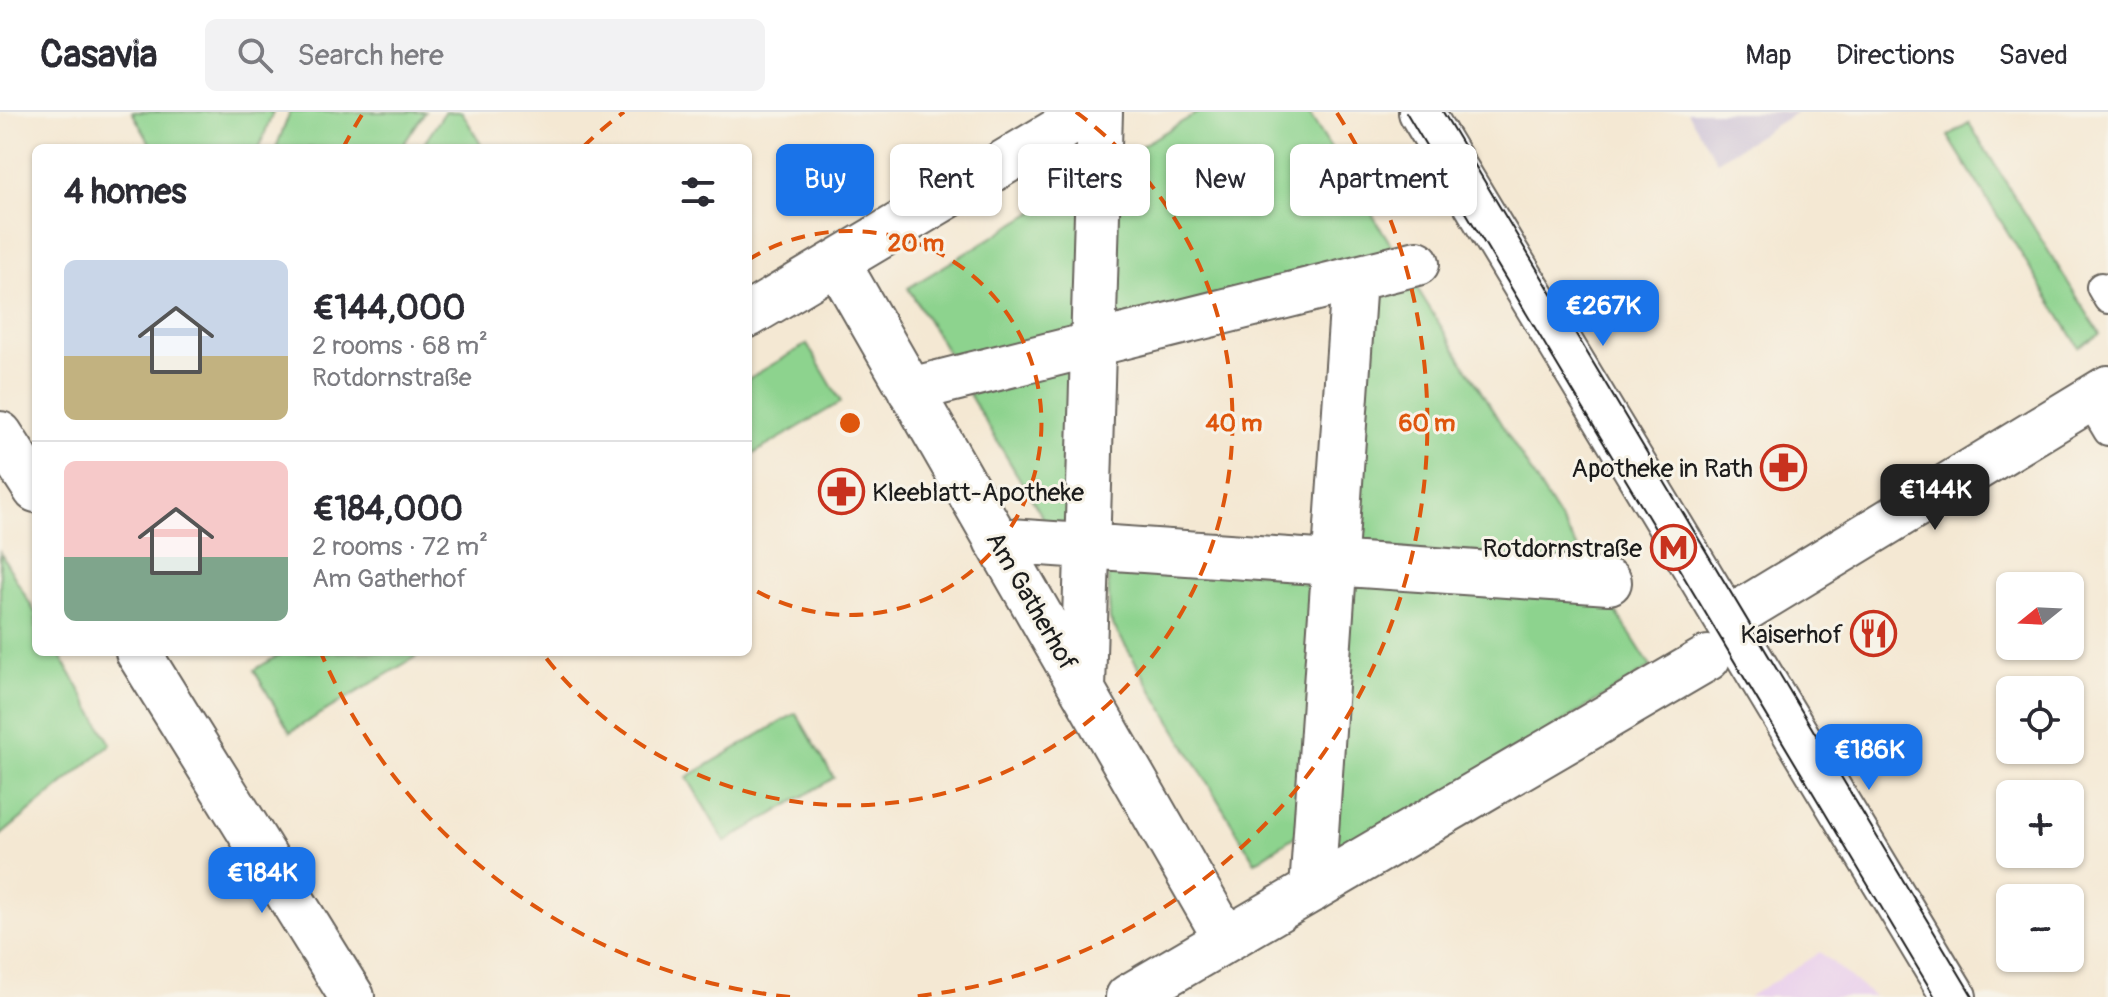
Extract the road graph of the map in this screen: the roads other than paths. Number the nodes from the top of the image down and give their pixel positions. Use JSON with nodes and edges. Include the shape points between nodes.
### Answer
{"nodes":[{"id":1,"x":1089,"y":112,"type":"edge"},
{"id":2,"x":1100,"y":112,"type":"edge"},
{"id":3,"x":1421,"y":112,"type":"edge"},
{"id":4,"x":837,"y":262,"type":"junction"},
{"id":5,"x":1417,"y":263,"type":"dead end"},
{"id":6,"x":1354,"y":279,"type":"junction"},
{"id":7,"x":752,"y":313,"type":"edge"},
{"id":8,"x":1092,"y":345,"type":"junction"},
{"id":9,"x":910,"y":390,"type":"junction"},
{"id":10,"x":2102,"y":406,"type":"edge"},
{"id":11,"x":0,"y":434,"type":"edge"},
{"id":12,"x":32,"y":484,"type":"edge"},
{"id":13,"x":996,"y":540,"type":"junction"},
{"id":14,"x":1087,"y":546,"type":"junction"},
{"id":15,"x":1335,"y":563,"type":"junction"},
{"id":16,"x":1609,"y":582,"type":"dead end"},
{"id":17,"x":1718,"y":639,"type":"junction"},
{"id":18,"x":158,"y":659,"type":"edge"},
{"id":19,"x":1083,"y":689,"type":"junction"},
{"id":20,"x":1312,"y":890,"type":"junction"},
{"id":21,"x":1226,"y":939,"type":"junction"},
{"id":22,"x":352,"y":997,"type":"edge"},
{"id":23,"x":1128,"y":997,"type":"edge"},
{"id":24,"x":1954,"y":997,"type":"edge"}],
"edges":[{"from":1,"to":4,"type":"street"},
{"from":2,"to":8,"type":"street"},
{"from":3,"to":17,"type":"street"},
{"from":4,"to":7,"type":"street"},
{"from":4,"to":9,"type":"street","name":"Am Gatherhof"},
{"from":5,"to":6,"type":"street"},
{"from":6,"to":8,"type":"street"},
{"from":6,"to":15,"type":"street"},
{"from":8,"to":9,"type":"street"},
{"from":8,"to":14,"type":"street"},
{"from":9,"to":13,"type":"street","name":"Am Gatherhof"},
{"from":10,"to":17,"type":"street"},
{"from":11,"to":12,"type":"street"},
{"from":13,"to":14,"type":"street"},
{"from":13,"to":19,"type":"street","name":"Am Gatherhof"},
{"from":14,"to":15,"type":"street"},
{"from":14,"to":19,"type":"street"},
{"from":15,"to":16,"type":"street"},
{"from":15,"to":20,"type":"street"},
{"from":17,"to":20,"type":"street"},
{"from":17,"to":24,"type":"street"},
{"from":18,"to":22,"type":"street"},
{"from":19,"to":21,"type":"street","name":"Am Gatherhof"},
{"from":20,"to":21,"type":"street"},
{"from":21,"to":23,"type":"street"}]}
